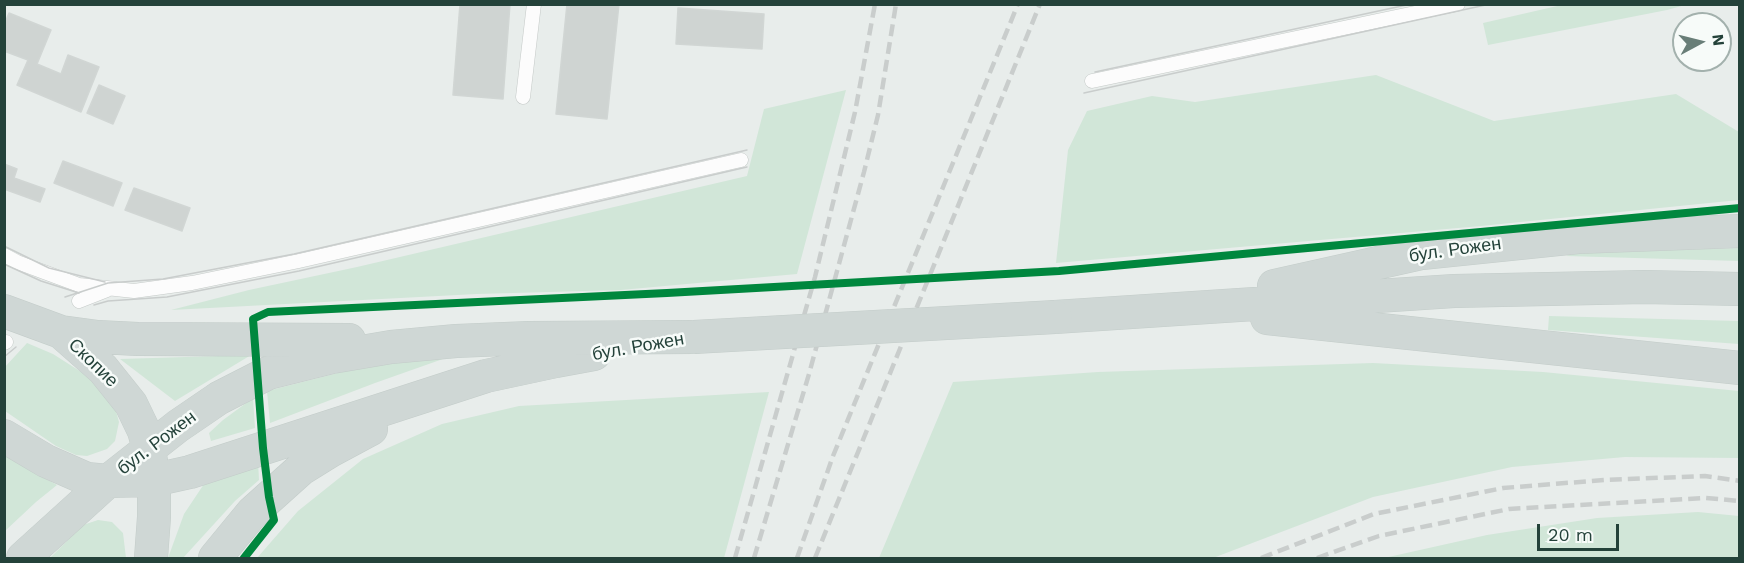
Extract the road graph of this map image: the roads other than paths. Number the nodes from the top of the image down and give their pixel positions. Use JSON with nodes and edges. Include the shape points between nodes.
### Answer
{"nodes":[{"id":1,"x":534,"y":4,"type":"edge"},
{"id":2,"x":1458,"y":4,"type":"edge"},
{"id":3,"x":1092,"y":81,"type":"dead end"},
{"id":4,"x":523,"y":98,"type":"dead end"},
{"id":5,"x":741,"y":160,"type":"dead end"},
{"id":6,"x":1740,"y":231,"type":"edge"},
{"id":7,"x":4,"y":255,"type":"edge"},
{"id":8,"x":110,"y":289,"type":"junction"},
{"id":9,"x":1740,"y":289,"type":"edge"},
{"id":10,"x":79,"y":301,"type":"dead end"},
{"id":11,"x":1175,"y":308,"type":"junction"},
{"id":12,"x":5,"y":332,"type":"edge"},
{"id":13,"x":61,"y":332,"type":"junction"},
{"id":14,"x":694,"y":337,"type":"junction"},
{"id":15,"x":456,"y":341,"type":"junction"},
{"id":16,"x":1740,"y":368,"type":"edge"},
{"id":17,"x":464,"y":383,"type":"junction"},
{"id":18,"x":4,"y":436,"type":"edge"},
{"id":19,"x":152,"y":464,"type":"junction"},
{"id":20,"x":108,"y":481,"type":"junction"},
{"id":21,"x":23,"y":558,"type":"edge"},
{"id":22,"x":150,"y":558,"type":"edge"},
{"id":23,"x":214,"y":558,"type":"edge"}],
"edges":[{"from":1,"to":4,"type":"lane"},
{"from":2,"to":3,"type":"lane"},
{"from":5,"to":8,"type":"lane","via":[[192,283],[134,291]]},
{"from":6,"to":11,"type":"main road","name":"бул. Рожен","via":[[1578,237],[1422,253]]},
{"from":7,"to":8,"type":"lane","via":[[79,285]]},
{"from":8,"to":10,"type":"lane"},
{"from":9,"to":11,"type":"main road","name":"бул. Рожен","via":[[1454,291]]},
{"from":11,"to":14,"type":"main road","name":"бул. Рожен","bridge":true},
{"from":11,"to":16,"type":"main road","name":"бул. Рожен"},
{"from":12,"to":13,"type":"main road","name":"Скопие"},
{"from":13,"to":15,"type":"main road","via":[[138,339]]},
{"from":13,"to":19,"type":"main road","name":"Скопие","via":[[103,369],[131,404],[144,431]]},
{"from":14,"to":15,"type":"main road","name":"бул. Рожен"},
{"from":14,"to":17,"type":"main road","name":"бул. Рожен","via":[[556,360]]},
{"from":15,"to":19,"type":"main road","name":"бул. Рожен","via":[[332,357],[268,373],[219,398]]},
{"from":17,"to":19,"type":"main road","name":"бул. Рожен","via":[[190,472]]},
{"from":17,"to":23,"type":"main road","via":[[301,469],[252,513]]},
{"from":18,"to":20,"type":"main road","via":[[67,472]]},
{"from":19,"to":20,"type":"main road","name":"бул. Рожен"},
{"from":19,"to":22,"type":"main road","name":"Скопие","via":[[154,517]]},
{"from":20,"to":21,"type":"main road","name":"бул. Рожен"}]}
